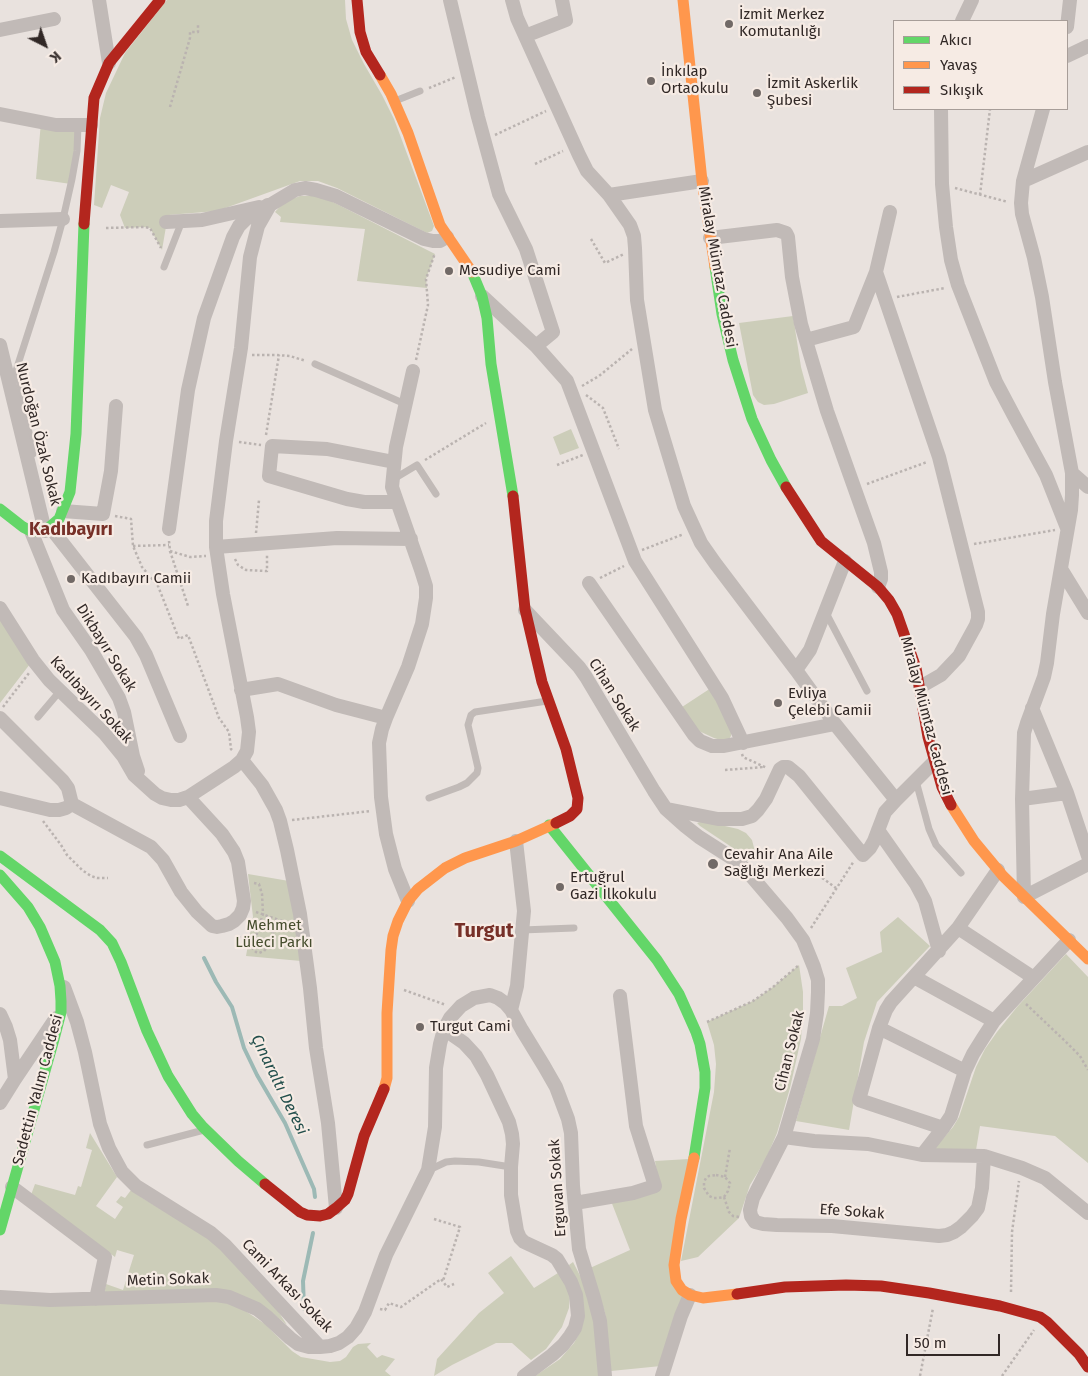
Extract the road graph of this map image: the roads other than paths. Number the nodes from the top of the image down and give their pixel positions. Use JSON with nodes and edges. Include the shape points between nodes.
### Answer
{"nodes":[{"id":1,"x":100,"y":0,"type":"edge"},
{"id":2,"x":160,"y":0,"type":"edge"},
{"id":3,"x":357,"y":0,"type":"edge"},
{"id":4,"x":450,"y":0,"type":"edge"},
{"id":5,"x":512,"y":0,"type":"edge"},
{"id":6,"x":562,"y":0,"type":"edge"},
{"id":7,"x":683,"y":0,"type":"edge"},
{"id":8,"x":972,"y":0,"type":"edge"},
{"id":9,"x":1070,"y":0,"type":"edge"},
{"id":10,"x":54,"y":19,"type":"dead end"},
{"id":11,"x":962,"y":20,"type":"edge"},
{"id":12,"x":1068,"y":20,"type":"edge"},
{"id":13,"x":0,"y":30,"type":"edge"},
{"id":14,"x":525,"y":36,"type":"junction"},
{"id":15,"x":1088,"y":46,"type":"edge"},
{"id":16,"x":1068,"y":56,"type":"edge"},
{"id":17,"x":109,"y":63,"type":"junction"},
{"id":18,"x":420,"y":91,"type":"road end"},
{"id":19,"x":394,"y":102,"type":"junction"},
{"id":20,"x":941,"y":110,"type":"edge"},
{"id":21,"x":1043,"y":110,"type":"edge"},
{"id":22,"x":0,"y":114,"type":"edge"},
{"id":23,"x":85,"y":125,"type":"junction"},
{"id":24,"x":1088,"y":152,"type":"edge"},
{"id":25,"x":702,"y":181,"type":"junction"},
{"id":26,"x":1023,"y":181,"type":"junction"},
{"id":27,"x":609,"y":194,"type":"junction"},
{"id":28,"x":270,"y":205,"type":"junction"},
{"id":29,"x":890,"y":212,"type":"dead end"},
{"id":30,"x":63,"y":219,"type":"junction"},
{"id":31,"x":0,"y":221,"type":"edge"},
{"id":32,"x":182,"y":221,"type":"junction"},
{"id":33,"x":166,"y":222,"type":"road end"},
{"id":34,"x":710,"y":238,"type":"junction"},
{"id":35,"x":444,"y":239,"type":"junction"},
{"id":36,"x":164,"y":267,"type":"dead end"},
{"id":37,"x":876,"y":272,"type":"junction"},
{"id":38,"x":482,"y":296,"type":"junction"},
{"id":39,"x":806,"y":340,"type":"junction"},
{"id":40,"x":0,"y":345,"type":"edge"},
{"id":41,"x":536,"y":346,"type":"junction"},
{"id":42,"x":315,"y":364,"type":"road end"},
{"id":43,"x":17,"y":366,"type":"junction"},
{"id":44,"x":413,"y":371,"type":"road end"},
{"id":45,"x":10,"y":388,"type":"junction"},
{"id":46,"x":405,"y":404,"type":"junction"},
{"id":47,"x":116,"y":406,"type":"dead end"},
{"id":48,"x":33,"y":455,"type":"dead end"},
{"id":49,"x":394,"y":462,"type":"junction"},
{"id":50,"x":1072,"y":473,"type":"junction"},
{"id":51,"x":392,"y":480,"type":"junction"},
{"id":52,"x":1088,"y":487,"type":"edge"},
{"id":53,"x":436,"y":494,"type":"dead end"},
{"id":54,"x":397,"y":502,"type":"junction"},
{"id":55,"x":0,"y":510,"type":"edge"},
{"id":56,"x":63,"y":511,"type":"junction"},
{"id":57,"x":1067,"y":528,"type":"junction"},
{"id":58,"x":168,"y":529,"type":"road end"},
{"id":59,"x":42,"y":530,"type":"junction"},
{"id":60,"x":410,"y":539,"type":"junction"},
{"id":61,"x":217,"y":551,"type":"junction"},
{"id":62,"x":845,"y":561,"type":"junction"},
{"id":63,"x":1061,"y":569,"type":"junction"},
{"id":64,"x":589,"y":583,"type":"road end"},
{"id":65,"x":878,"y":587,"type":"junction"},
{"id":66,"x":0,"y":608,"type":"edge"},
{"id":67,"x":525,"y":609,"type":"junction"},
{"id":68,"x":826,"y":613,"type":"junction"},
{"id":69,"x":1088,"y":613,"type":"edge"},
{"id":70,"x":796,"y":670,"type":"junction"},
{"id":71,"x":920,"y":687,"type":"junction"},
{"id":72,"x":241,"y":690,"type":"junction"},
{"id":73,"x":60,"y":691,"type":"junction"},
{"id":74,"x":867,"y":691,"type":"dead end"},
{"id":75,"x":549,"y":701,"type":"junction"},
{"id":76,"x":1032,"y":708,"type":"junction"},
{"id":77,"x":38,"y":717,"type":"dead end"},
{"id":78,"x":386,"y":718,"type":"junction"},
{"id":79,"x":2,"y":720,"type":"edge"},
{"id":80,"x":835,"y":724,"type":"junction"},
{"id":81,"x":180,"y":736,"type":"dead end"},
{"id":82,"x":740,"y":743,"type":"junction"},
{"id":83,"x":242,"y":760,"type":"junction"},
{"id":84,"x":935,"y":761,"type":"junction"},
{"id":85,"x":916,"y":781,"type":"junction"},
{"id":86,"x":145,"y":784,"type":"junction"},
{"id":87,"x":1067,"y":794,"type":"junction"},
{"id":88,"x":188,"y":797,"type":"junction"},
{"id":89,"x":0,"y":798,"type":"edge"},
{"id":90,"x":429,"y":798,"type":"dead end"},
{"id":91,"x":1022,"y":799,"type":"junction"},
{"id":92,"x":896,"y":800,"type":"junction"},
{"id":93,"x":72,"y":804,"type":"junction"},
{"id":94,"x":666,"y":809,"type":"junction"},
{"id":95,"x":101,"y":812,"type":"dead end"},
{"id":96,"x":548,"y":825,"type":"junction"},
{"id":97,"x":878,"y":830,"type":"junction"},
{"id":98,"x":125,"y":832,"type":"junction"},
{"id":99,"x":516,"y":841,"type":"junction"},
{"id":100,"x":0,"y":856,"type":"edge"},
{"id":101,"x":1088,"y":856,"type":"edge"},
{"id":102,"x":1088,"y":864,"type":"edge"},
{"id":103,"x":998,"y":870,"type":"junction"},
{"id":104,"x":961,"y":873,"type":"dead end"},
{"id":105,"x":0,"y":875,"type":"edge"},
{"id":106,"x":1024,"y":897,"type":"junction"},
{"id":107,"x":408,"y":901,"type":"junction"},
{"id":108,"x":574,"y":928,"type":"dead end"},
{"id":109,"x":958,"y":928,"type":"junction"},
{"id":110,"x":522,"y":930,"type":"junction"},
{"id":111,"x":1076,"y":944,"type":"junction"},
{"id":112,"x":939,"y":950,"type":"junction"},
{"id":113,"x":1088,"y":959,"type":"edge"},
{"id":114,"x":55,"y":962,"type":"junction"},
{"id":115,"x":914,"y":977,"type":"junction"},
{"id":116,"x":1034,"y":978,"type":"junction"},
{"id":117,"x":620,"y":996,"type":"dead end"},
{"id":118,"x":511,"y":1010,"type":"junction"},
{"id":119,"x":60,"y":1012,"type":"junction"},
{"id":120,"x":0,"y":1014,"type":"edge"},
{"id":121,"x":994,"y":1021,"type":"junction"},
{"id":122,"x":879,"y":1028,"type":"junction"},
{"id":123,"x":444,"y":1029,"type":"junction"},
{"id":124,"x":965,"y":1071,"type":"junction"},
{"id":125,"x":15,"y":1079,"type":"junction"},
{"id":126,"x":0,"y":1103,"type":"edge"},
{"id":127,"x":943,"y":1128,"type":"junction"},
{"id":128,"x":205,"y":1129,"type":"junction"},
{"id":129,"x":784,"y":1136,"type":"junction"},
{"id":130,"x":147,"y":1145,"type":"dead end"},
{"id":131,"x":922,"y":1155,"type":"junction"},
{"id":132,"x":984,"y":1156,"type":"junction"},
{"id":133,"x":511,"y":1167,"type":"junction"},
{"id":134,"x":428,"y":1170,"type":"junction"},
{"id":135,"x":12,"y":1187,"type":"junction"},
{"id":136,"x":575,"y":1203,"type":"junction"},
{"id":137,"x":336,"y":1208,"type":"junction"},
{"id":138,"x":1088,"y":1213,"type":"edge"},
{"id":139,"x":0,"y":1230,"type":"edge"},
{"id":140,"x":579,"y":1249,"type":"junction"},
{"id":141,"x":557,"y":1259,"type":"junction"},
{"id":142,"x":690,"y":1295,"type":"junction"},
{"id":143,"x":0,"y":1297,"type":"edge"},
{"id":144,"x":96,"y":1299,"type":"junction"},
{"id":145,"x":320,"y":1347,"type":"junction"},
{"id":146,"x":1088,"y":1367,"type":"edge"},
{"id":147,"x":524,"y":1376,"type":"edge"},
{"id":148,"x":605,"y":1376,"type":"edge"},
{"id":149,"x":662,"y":1376,"type":"edge"}],
"edges":[{"from":1,"to":17,"type":"street"},
{"from":2,"to":17,"type":"main road"},
{"from":3,"to":19,"type":"main road","via":[[362,43]]},
{"from":4,"to":41,"type":"street","via":[[499,194],[526,249],[554,332]]},
{"from":5,"to":14,"type":"street"},
{"from":6,"to":14,"type":"street","via":[[566,20]]},
{"from":7,"to":25,"type":"main road","name":"Miralay Mümtaz Caddesi"},
{"from":8,"to":11,"type":"street"},
{"from":9,"to":12,"type":"street"},
{"from":10,"to":13,"type":"street"},
{"from":14,"to":27,"type":"street","via":[[574,146],[587,170]]},
{"from":15,"to":16,"type":"street"},
{"from":17,"to":23,"type":"main road"},
{"from":18,"to":19,"type":"lane"},
{"from":19,"to":35,"type":"main road","via":[[408,133]]},
{"from":20,"to":57,"type":"street","via":[[946,227],[958,285],[996,382],[1046,475]]},
{"from":21,"to":26,"type":"street"},
{"from":22,"to":23,"type":"street","via":[[56,125]]},
{"from":23,"to":30,"type":"lane"},
{"from":23,"to":56,"type":"main road","via":[[76,434],[70,492]]},
{"from":24,"to":26,"type":"street"},
{"from":25,"to":27,"type":"street"},
{"from":25,"to":34,"type":"main road","name":"Miralay Mümtaz Caddesi"},
{"from":26,"to":50,"type":"street","via":[[1022,214],[1042,297]]},
{"from":27,"to":70,"type":"street","via":[[630,225],[635,248],[637,300],[655,410],[684,506],[715,564]]},
{"from":28,"to":32,"type":"street","via":[[202,220]]},
{"from":28,"to":35,"type":"street","via":[[295,190],[306,188],[336,196],[424,239]]},
{"from":28,"to":58,"type":"street","via":[[239,226],[208,305],[188,390]]},
{"from":28,"to":61,"type":"street","via":[[258,226],[250,257],[240,355],[216,521]]},
{"from":29,"to":37,"type":"street"},
{"from":30,"to":31,"type":"street"},
{"from":30,"to":43,"type":"lane"},
{"from":32,"to":33,"type":"street"},
{"from":32,"to":36,"type":"lane"},
{"from":34,"to":39,"type":"street","via":[[777,230],[786,233]]},
{"from":34,"to":62,"type":"main road","name":"Miralay Mümtaz Caddesi","via":[[732,360],[752,420],[800,512],[821,542]]},
{"from":35,"to":38,"type":"main road","via":[[474,275]]},
{"from":37,"to":39,"type":"street","via":[[854,327]]},
{"from":37,"to":71,"type":"street","via":[[939,457],[977,605],[978,619],[959,656],[941,675]]},
{"from":38,"to":41,"type":"street"},
{"from":38,"to":67,"type":"main road","via":[[513,494]]},
{"from":39,"to":65,"type":"street","via":[[874,543],[881,579]]},
{"from":40,"to":45,"type":"street","name":"Nurdoğan Özak Sokak"},
{"from":41,"to":82,"type":"street","via":[[568,381],[633,558],[722,698]]},
{"from":42,"to":46,"type":"lane"},
{"from":43,"to":45,"type":"lane"},
{"from":43,"to":48,"type":"lane"},
{"from":44,"to":46,"type":"street"},
{"from":45,"to":59,"type":"street","name":"Nurdoğan Özak Sokak"},
{"from":46,"to":49,"type":"street"},
{"from":47,"to":56,"type":"street","via":[[111,472],[103,514]]},
{"from":49,"to":51,"type":"street"},
{"from":49,"to":54,"type":"street","via":[[327,449],[268,445],[268,476],[347,499]]},
{"from":50,"to":52,"type":"street"},
{"from":50,"to":57,"type":"street","via":[[1072,502]]},
{"from":51,"to":53,"type":"lane","via":[[418,465]]},
{"from":51,"to":54,"type":"street"},
{"from":54,"to":60,"type":"street"},
{"from":55,"to":59,"type":"main road","via":[[22,527]]},
{"from":56,"to":59,"type":"main road"},
{"from":57,"to":63,"type":"street"},
{"from":59,"to":81,"type":"street","via":[[136,637]]},
{"from":59,"to":86,"type":"street","name":"Dikbayır Sokak","via":[[63,610],[119,698],[133,756]]},
{"from":60,"to":61,"type":"street","via":[[338,538],[256,544]]},
{"from":60,"to":78,"type":"street","via":[[426,586],[426,598],[422,624],[408,667]]},
{"from":61,"to":72,"type":"street"},
{"from":62,"to":65,"type":"main road","name":"Miralay Mümtaz Caddesi"},
{"from":62,"to":68,"type":"street"},
{"from":63,"to":69,"type":"street"},
{"from":63,"to":76,"type":"street","via":[[1044,677]]},
{"from":64,"to":82,"type":"street","via":[[700,741],[712,746]]},
{"from":65,"to":71,"type":"main road","name":"Miralay Mümtaz Caddesi","via":[[897,614]]},
{"from":66,"to":73,"type":"street","name":"Kadıbayırı Sokak","via":[[36,664]]},
{"from":67,"to":75,"type":"main road"},
{"from":67,"to":94,"type":"street","name":"Cihan Sokak","via":[[579,667]]},
{"from":68,"to":70,"type":"street","via":[[810,650]]},
{"from":68,"to":74,"type":"lane"},
{"from":70,"to":80,"type":"street"},
{"from":71,"to":84,"type":"main road","name":"Miralay Mümtaz Caddesi"},
{"from":72,"to":78,"type":"street","via":[[278,684],[336,706]]},
{"from":72,"to":83,"type":"street","via":[[249,732],[247,751]]},
{"from":73,"to":77,"type":"lane"},
{"from":73,"to":86,"type":"street","name":"Kadıbayırı Sokak","via":[[105,734],[134,775]]},
{"from":75,"to":90,"type":"lane","via":[[471,715],[468,726],[477,773],[459,787]]},
{"from":75,"to":96,"type":"main road","via":[[566,749],[578,798],[577,808],[570,816]]},
{"from":76,"to":87,"type":"street"},
{"from":76,"to":91,"type":"street","via":[[1024,733]]},
{"from":78,"to":107,"type":"street","via":[[380,743],[382,810],[395,869]]},
{"from":79,"to":93,"type":"street","via":[[63,781]]},
{"from":80,"to":82,"type":"street"},
{"from":80,"to":92,"type":"street"},
{"from":83,"to":88,"type":"street","name":"Kadıbayırı Sokak"},
{"from":83,"to":137,"type":"street","via":[[270,799],[280,821],[287,850],[302,927]]},
{"from":84,"to":85,"type":"street"},
{"from":84,"to":103,"type":"main road","name":"Miralay Mümtaz Caddesi","via":[[942,787],[955,812]]},
{"from":85,"to":92,"type":"street"},
{"from":85,"to":104,"type":"lane","via":[[936,845]]},
{"from":86,"to":88,"type":"street","name":"Kadıbayırı Sokak","via":[[162,798],[179,800]]},
{"from":87,"to":91,"type":"street"},
{"from":87,"to":101,"type":"street"},
{"from":88,"to":98,"type":"street","via":[[229,843],[238,862],[243,908],[229,924],[217,927],[207,922],[188,901],[157,852]]},
{"from":89,"to":93,"type":"street","via":[[59,810]]},
{"from":91,"to":106,"type":"street"},
{"from":92,"to":97,"type":"street","via":[[885,812]]},
{"from":93,"to":98,"type":"street"},
{"from":94,"to":97,"type":"street","via":[[742,820],[758,810],[783,766],[800,776],[863,854],[870,848]]},
{"from":94,"to":129,"type":"street","name":"Cihan Sokak","via":[[746,870],[787,918],[810,956],[818,980],[817,1014],[813,1039]]},
{"from":95,"to":98,"type":"lane"},
{"from":96,"to":99,"type":"main road"},
{"from":96,"to":142,"type":"main road","via":[[657,960],[678,994],[700,1044],[705,1088],[674,1265],[676,1281]]},
{"from":97,"to":112,"type":"street","via":[[925,901]]},
{"from":99,"to":107,"type":"main road","via":[[445,868]]},
{"from":99,"to":110,"type":"street","via":[[524,911]]},
{"from":100,"to":128,"type":"main road","via":[[100,930],[112,943],[168,1076]]},
{"from":102,"to":106,"type":"street"},
{"from":103,"to":106,"type":"main road","name":"Miralay Mümtaz Caddesi"},
{"from":103,"to":109,"type":"street"},
{"from":105,"to":114,"type":"main road","name":"Sadettin Yalım Caddesi","via":[[28,906]]},
{"from":106,"to":111,"type":"main road","name":"Miralay Mümtaz Caddesi"},
{"from":107,"to":137,"type":"main road","via":[[393,936],[391,950],[386,1078],[380,1102],[364,1136],[352,1186],[345,1200]]},
{"from":108,"to":110,"type":"lane"},
{"from":109,"to":112,"type":"street"},
{"from":109,"to":116,"type":"street"},
{"from":110,"to":118,"type":"street","via":[[517,986]]},
{"from":111,"to":113,"type":"main road","name":"Miralay Mümtaz Caddesi"},
{"from":111,"to":116,"type":"street"},
{"from":112,"to":115,"type":"street"},
{"from":114,"to":119,"type":"main road","name":"Sadettin Yalım Caddesi","via":[[60,986]]},
{"from":114,"to":145,"type":"street","name":"Cami Arkası Sokak","via":[[77,1022],[100,1124],[122,1172],[136,1186],[225,1245]]},
{"from":115,"to":121,"type":"street"},
{"from":115,"to":122,"type":"street","via":[[891,1002]]},
{"from":116,"to":121,"type":"street"},
{"from":117,"to":136,"type":"street","via":[[636,1126],[655,1186]]},
{"from":118,"to":123,"type":"street","name":"Cami Arkası Sokak","via":[[490,995],[474,998],[458,1009]]},
{"from":118,"to":136,"type":"street","name":"Erguvan Sokak","via":[[556,1087],[568,1119]]},
{"from":119,"to":125,"type":"street"},
{"from":119,"to":135,"type":"main road","name":"Sadettin Yalım Caddesi"},
{"from":120,"to":125,"type":"street","via":[[10,1040]]},
{"from":121,"to":124,"type":"street"},
{"from":122,"to":124,"type":"street"},
{"from":122,"to":127,"type":"street","via":[[859,1100]]},
{"from":123,"to":133,"type":"street","via":[[470,1048],[488,1075],[509,1122],[513,1144]]},
{"from":123,"to":134,"type":"street","name":"Cami Arkası Sokak","via":[[436,1068],[435,1127]]},
{"from":124,"to":127,"type":"street","via":[[951,1116]]},
{"from":125,"to":126,"type":"street"},
{"from":127,"to":131,"type":"street"},
{"from":128,"to":130,"type":"lane"},
{"from":128,"to":137,"type":"main road","via":[[238,1161],[307,1215],[320,1216]]},
{"from":129,"to":131,"type":"street","via":[[868,1144]]},
{"from":129,"to":132,"type":"street","name":"Efe Sokak","via":[[750,1210],[756,1222],[763,1224],[946,1235],[961,1227],[978,1208]]},
{"from":131,"to":132,"type":"street"},
{"from":132,"to":138,"type":"street","via":[[1045,1178]]},
{"from":133,"to":134,"type":"lane","via":[[455,1161]]},
{"from":133,"to":141,"type":"street","via":[[511,1195],[520,1238]]},
{"from":134,"to":145,"type":"street","name":"Cami Arkası Sokak","via":[[386,1255],[356,1328],[339,1343]]},
{"from":135,"to":139,"type":"main road","name":"Sadettin Yalım Caddesi"},
{"from":135,"to":144,"type":"street","via":[[105,1257]]},
{"from":136,"to":140,"type":"street","name":"Erguvan Sokak"},
{"from":140,"to":141,"type":"street"},
{"from":140,"to":148,"type":"street","name":"Erguvan Sokak","via":[[600,1321]]},
{"from":141,"to":147,"type":"street","via":[[576,1295],[578,1316],[575,1328],[563,1345]]},
{"from":142,"to":146,"type":"main road","via":[[703,1298],[785,1287],[846,1285],[881,1286],[935,1294],[1042,1319]]},
{"from":142,"to":149,"type":"street"},
{"from":143,"to":144,"type":"street","name":"Metin Sokak"},
{"from":144,"to":145,"type":"street","name":"Metin Sokak","via":[[216,1295],[256,1309],[298,1344]]}]}
